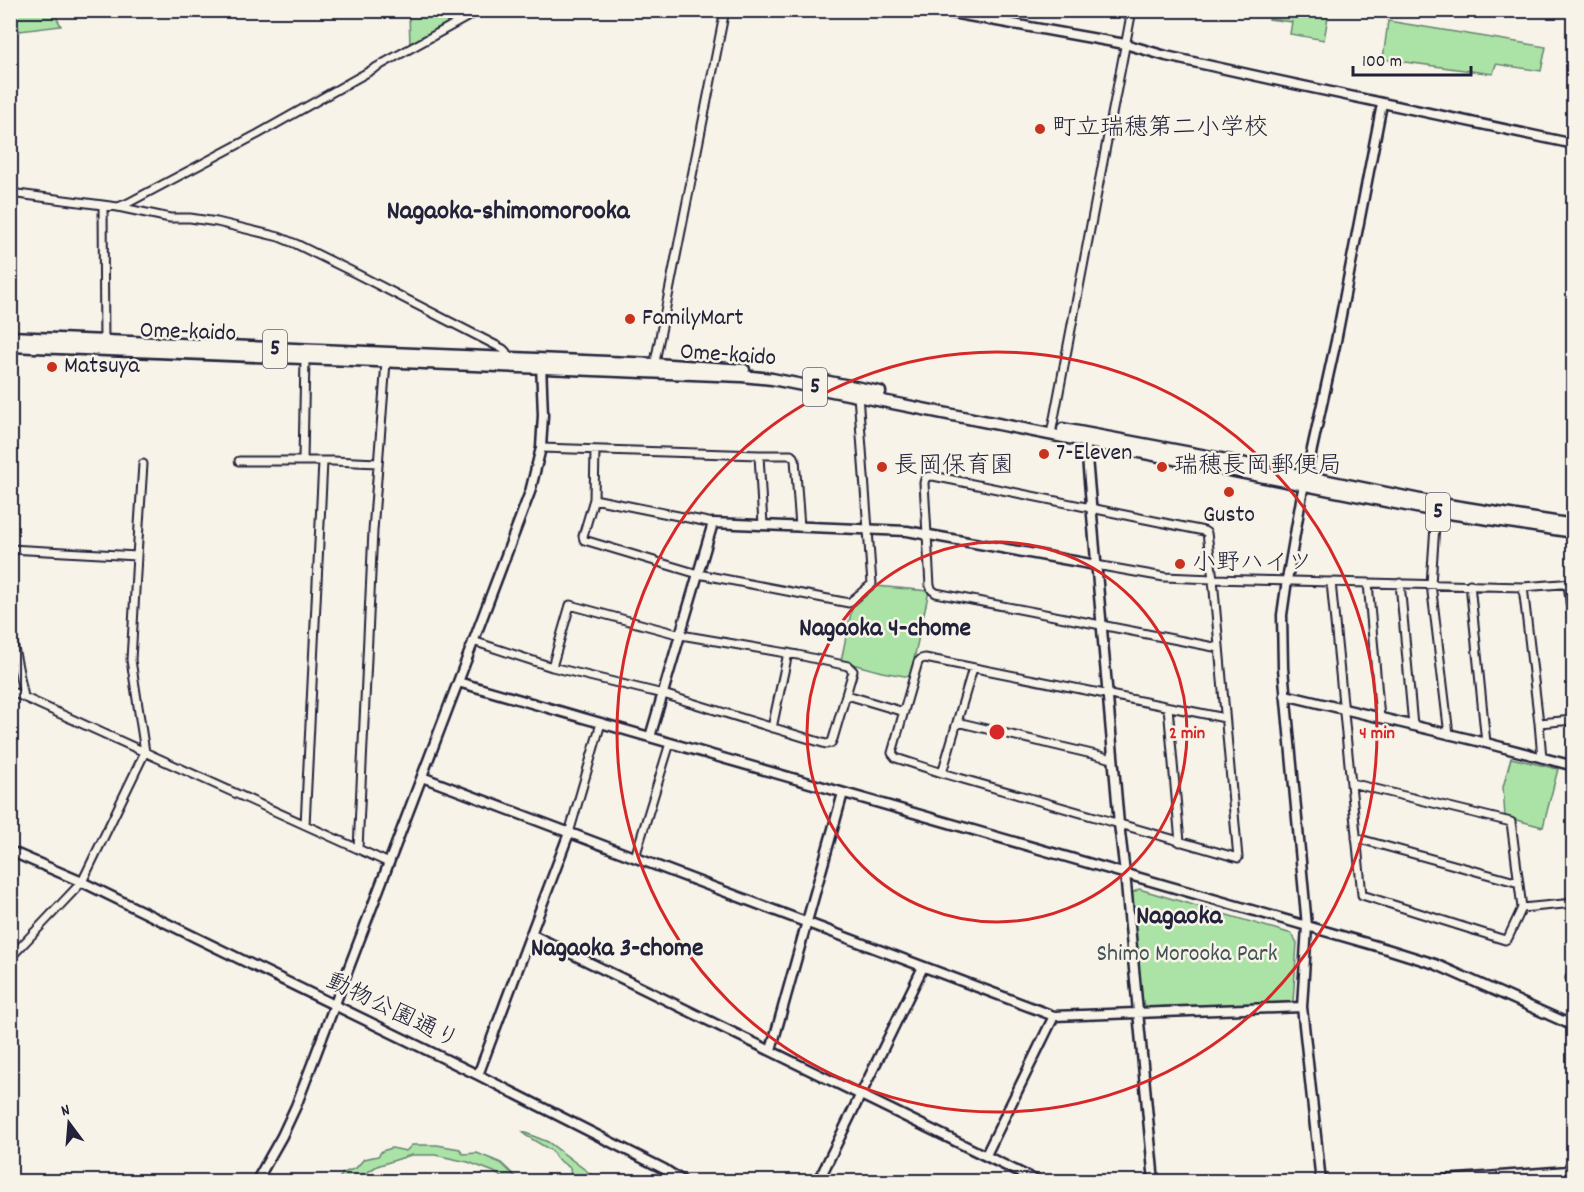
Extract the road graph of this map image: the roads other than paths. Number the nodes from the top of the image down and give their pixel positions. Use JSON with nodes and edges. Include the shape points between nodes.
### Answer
{"nodes":[{"id":1,"x":480,"y":10,"type":"edge"},
{"id":2,"x":725,"y":10,"type":"edge"},
{"id":3,"x":935,"y":10,"type":"edge"},
{"id":4,"x":1132,"y":10,"type":"edge"},
{"id":5,"x":1125,"y":44,"type":"junction"},
{"id":6,"x":1382,"y":104,"type":"junction"},
{"id":7,"x":1574,"y":144,"type":"edge"},
{"id":8,"x":10,"y":193,"type":"edge"},
{"id":9,"x":103,"y":205,"type":"junction"},
{"id":10,"x":118,"y":207,"type":"junction"},
{"id":11,"x":10,"y":338,"type":"edge"},
{"id":12,"x":10,"y":346,"type":"edge"},
{"id":13,"x":104,"y":346,"type":"junction"},
{"id":14,"x":304,"y":358,"type":"junction"},
{"id":15,"x":386,"y":362,"type":"junction"},
{"id":16,"x":506,"y":362,"type":"junction"},
{"id":17,"x":541,"y":364,"type":"junction"},
{"id":18,"x":654,"y":368,"type":"junction"},
{"id":19,"x":858,"y":395,"type":"junction"},
{"id":20,"x":1052,"y":430,"type":"junction"},
{"id":21,"x":1085,"y":437,"type":"junction"},
{"id":22,"x":541,"y":448,"type":"junction"},
{"id":23,"x":595,"y":450,"type":"junction"},
{"id":24,"x":759,"y":455,"type":"junction"},
{"id":25,"x":239,"y":461,"type":"dead end"},
{"id":26,"x":303,"y":461,"type":"junction"},
{"id":27,"x":323,"y":462,"type":"junction"},
{"id":28,"x":143,"y":464,"type":"dead end"},
{"id":29,"x":378,"y":464,"type":"junction"},
{"id":30,"x":1306,"y":481,"type":"junction"},
{"id":31,"x":594,"y":499,"type":"junction"},
{"id":32,"x":1091,"y":508,"type":"junction"},
{"id":33,"x":1436,"y":511,"type":"junction"},
{"id":34,"x":713,"y":523,"type":"junction"},
{"id":35,"x":763,"y":525,"type":"junction"},
{"id":36,"x":1574,"y":525,"type":"edge"},
{"id":37,"x":800,"y":527,"type":"junction"},
{"id":38,"x":868,"y":530,"type":"junction"},
{"id":39,"x":1574,"y":532,"type":"edge"},
{"id":40,"x":927,"y":534,"type":"junction"},
{"id":41,"x":10,"y":549,"type":"edge"},
{"id":42,"x":137,"y":556,"type":"junction"},
{"id":43,"x":1096,"y":565,"type":"junction"},
{"id":44,"x":698,"y":574,"type":"junction"},
{"id":45,"x":1213,"y":579,"type":"junction"},
{"id":46,"x":1287,"y":580,"type":"junction"},
{"id":47,"x":1331,"y":582,"type":"junction"},
{"id":48,"x":1368,"y":583,"type":"junction"},
{"id":49,"x":1400,"y":583,"type":"junction"},
{"id":50,"x":1431,"y":584,"type":"junction"},
{"id":51,"x":1470,"y":584,"type":"junction"},
{"id":52,"x":1571,"y":584,"type":"edge"},
{"id":53,"x":1523,"y":587,"type":"junction"},
{"id":54,"x":1101,"y":625,"type":"junction"},
{"id":55,"x":10,"y":628,"type":"edge"},
{"id":56,"x":681,"y":635,"type":"junction"},
{"id":57,"x":1574,"y":636,"type":"edge"},
{"id":58,"x":473,"y":641,"type":"junction"},
{"id":59,"x":1219,"y":648,"type":"junction"},
{"id":60,"x":788,"y":653,"type":"junction"},
{"id":61,"x":552,"y":666,"type":"junction"},
{"id":62,"x":973,"y":668,"type":"junction"},
{"id":63,"x":458,"y":682,"type":"junction"},
{"id":64,"x":10,"y":691,"type":"edge"},
{"id":65,"x":663,"y":694,"type":"junction"},
{"id":66,"x":1107,"y":694,"type":"junction"},
{"id":67,"x":847,"y":695,"type":"junction"},
{"id":68,"x":1286,"y":695,"type":"junction"},
{"id":69,"x":24,"y":697,"type":"junction"},
{"id":70,"x":1168,"y":707,"type":"junction"},
{"id":71,"x":1343,"y":709,"type":"junction"},
{"id":72,"x":904,"y":712,"type":"junction"},
{"id":73,"x":1225,"y":718,"type":"junction"},
{"id":74,"x":1380,"y":718,"type":"junction"},
{"id":75,"x":1574,"y":720,"type":"edge"},
{"id":76,"x":957,"y":722,"type":"junction"},
{"id":77,"x":601,"y":723,"type":"junction"},
{"id":78,"x":1539,"y":723,"type":"junction"},
{"id":79,"x":1413,"y":726,"type":"junction"},
{"id":80,"x":772,"y":728,"type":"junction"},
{"id":81,"x":1449,"y":735,"type":"junction"},
{"id":82,"x":650,"y":737,"type":"junction"},
{"id":83,"x":670,"y":743,"type":"junction"},
{"id":84,"x":1486,"y":743,"type":"junction"},
{"id":85,"x":145,"y":752,"type":"junction"},
{"id":86,"x":1542,"y":758,"type":"junction"},
{"id":87,"x":1113,"y":759,"type":"junction"},
{"id":88,"x":1574,"y":766,"type":"edge"},
{"id":89,"x":942,"y":772,"type":"junction"},
{"id":90,"x":422,"y":777,"type":"junction"},
{"id":91,"x":1351,"y":783,"type":"junction"},
{"id":92,"x":843,"y":793,"type":"junction"},
{"id":93,"x":1119,"y":824,"type":"junction"},
{"id":94,"x":305,"y":825,"type":"junction"},
{"id":95,"x":569,"y":833,"type":"junction"},
{"id":96,"x":1356,"y":838,"type":"junction"},
{"id":97,"x":1180,"y":842,"type":"junction"},
{"id":98,"x":358,"y":849,"type":"junction"},
{"id":99,"x":10,"y":851,"type":"edge"},
{"id":100,"x":635,"y":857,"type":"junction"},
{"id":101,"x":389,"y":863,"type":"junction"},
{"id":102,"x":1125,"y":873,"type":"junction"},
{"id":103,"x":82,"y":882,"type":"junction"},
{"id":104,"x":1519,"y":884,"type":"junction"},
{"id":105,"x":1574,"y":903,"type":"edge"},
{"id":106,"x":1522,"y":908,"type":"junction"},
{"id":107,"x":807,"y":922,"type":"junction"},
{"id":108,"x":1307,"y":926,"type":"junction"},
{"id":109,"x":531,"y":934,"type":"junction"},
{"id":110,"x":10,"y":957,"type":"edge"},
{"id":111,"x":923,"y":967,"type":"junction"},
{"id":112,"x":1574,"y":969,"type":"edge"},
{"id":113,"x":1574,"y":979,"type":"edge"},
{"id":114,"x":335,"y":1006,"type":"junction"},
{"id":115,"x":1302,"y":1007,"type":"junction"},
{"id":116,"x":1138,"y":1012,"type":"junction"},
{"id":117,"x":1054,"y":1016,"type":"junction"},
{"id":118,"x":1574,"y":1026,"type":"edge"},
{"id":119,"x":771,"y":1050,"type":"junction"},
{"id":120,"x":478,"y":1075,"type":"junction"},
{"id":121,"x":862,"y":1094,"type":"junction"},
{"id":122,"x":986,"y":1155,"type":"junction"},
{"id":123,"x":1574,"y":1160,"type":"edge"},
{"id":124,"x":1568,"y":1171,"type":"junction"},
{"id":125,"x":256,"y":1182,"type":"edge"},
{"id":126,"x":684,"y":1182,"type":"edge"},
{"id":127,"x":818,"y":1182,"type":"edge"},
{"id":128,"x":1039,"y":1182,"type":"edge"},
{"id":129,"x":1154,"y":1182,"type":"edge"},
{"id":130,"x":1321,"y":1182,"type":"edge"},
{"id":131,"x":1417,"y":1182,"type":"edge"},
{"id":132,"x":1571,"y":1182,"type":"edge"}],
"edges":[{"from":1,"to":10,"type":"street","via":[[249,140]]},
{"from":2,"to":18,"type":"street"},
{"from":3,"to":5,"type":"street"},
{"from":4,"to":5,"type":"street"},
{"from":5,"to":6,"type":"street"},
{"from":5,"to":20,"type":"street"},
{"from":6,"to":7,"type":"street"},
{"from":6,"to":30,"type":"street"},
{"from":8,"to":9,"type":"street"},
{"from":9,"to":10,"type":"street"},
{"from":9,"to":13,"type":"street"},
{"from":10,"to":16,"type":"street","via":[[170,218],[217,222],[286,240],[503,349]]},
{"from":11,"to":13,"type":"main road","name":"Ome-kaido","number":"5"},
{"from":12,"to":13,"type":"main road","name":"Ome-kaido","number":"5"},
{"from":13,"to":14,"type":"main road","name":"Ome-kaido","number":"5"},
{"from":13,"to":16,"type":"main road","name":"Ome-kaido","number":"5"},
{"from":14,"to":15,"type":"main road","name":"Ome-kaido","number":"5"},
{"from":14,"to":26,"type":"street"},
{"from":15,"to":16,"type":"main road","name":"Ome-kaido","number":"5"},
{"from":15,"to":29,"type":"street"},
{"from":16,"to":17,"type":"main road","name":"Ome-kaido","number":"5"},
{"from":17,"to":18,"type":"main road","name":"Ome-kaido","number":"5"},
{"from":17,"to":22,"type":"street"},
{"from":18,"to":19,"type":"main road","name":"Ome-kaido","number":"5","via":[[772,379]]},
{"from":18,"to":20,"type":"main road","name":"Ome-kaido","number":"5","via":[[762,371]]},
{"from":19,"to":20,"type":"main road","name":"Ome-kaido","number":"5"},
{"from":19,"to":38,"type":"street"},
{"from":20,"to":21,"type":"main road","name":"Ome-kaido","number":"5"},
{"from":21,"to":30,"type":"main road","name":"Ome-kaido","number":"5"},
{"from":21,"to":32,"type":"street"},
{"from":22,"to":23,"type":"street"},
{"from":22,"to":58,"type":"street","via":[[530,492]]},
{"from":23,"to":24,"type":"street"},
{"from":23,"to":31,"type":"street"},
{"from":24,"to":35,"type":"street"},
{"from":24,"to":37,"type":"street","via":[[791,455],[795,459]]},
{"from":25,"to":26,"type":"street"},
{"from":26,"to":27,"type":"street"},
{"from":27,"to":29,"type":"street"},
{"from":27,"to":94,"type":"street"},
{"from":28,"to":42,"type":"street"},
{"from":29,"to":98,"type":"street"},
{"from":30,"to":33,"type":"main road","name":"Ome-kaido","number":"5"},
{"from":30,"to":36,"type":"main road","name":"Ome-kaido","number":"5"},
{"from":30,"to":46,"type":"street"},
{"from":31,"to":34,"type":"street"},
{"from":31,"to":44,"type":"street","via":[[584,540]]},
{"from":32,"to":40,"type":"street","via":[[927,476]]},
{"from":32,"to":43,"type":"street"},
{"from":32,"to":45,"type":"street","via":[[1204,531],[1208,536]]},
{"from":33,"to":39,"type":"main road","name":"Ome-kaido","number":"5"},
{"from":33,"to":50,"type":"street"},
{"from":34,"to":35,"type":"street"},
{"from":34,"to":44,"type":"street"},
{"from":35,"to":37,"type":"street"},
{"from":37,"to":38,"type":"street"},
{"from":38,"to":40,"type":"street"},
{"from":38,"to":44,"type":"street","via":[[872,584],[849,603]]},
{"from":40,"to":43,"type":"street"},
{"from":40,"to":54,"type":"street","via":[[930,586],[936,593]]},
{"from":41,"to":42,"type":"street"},
{"from":42,"to":85,"type":"street","via":[[132,660]]},
{"from":43,"to":45,"type":"street","via":[[1164,577]]},
{"from":43,"to":54,"type":"street"},
{"from":44,"to":56,"type":"street"},
{"from":45,"to":46,"type":"street"},
{"from":45,"to":59,"type":"street"},
{"from":46,"to":47,"type":"street"},
{"from":46,"to":68,"type":"street","via":[[1282,615]]},
{"from":47,"to":48,"type":"street"},
{"from":47,"to":71,"type":"street"},
{"from":48,"to":49,"type":"street"},
{"from":48,"to":74,"type":"street"},
{"from":49,"to":50,"type":"street"},
{"from":49,"to":79,"type":"street"},
{"from":50,"to":51,"type":"street"},
{"from":50,"to":81,"type":"street"},
{"from":51,"to":53,"type":"street"},
{"from":51,"to":84,"type":"street"},
{"from":52,"to":53,"type":"street"},
{"from":52,"to":57,"type":"street"},
{"from":53,"to":78,"type":"street"},
{"from":54,"to":59,"type":"street"},
{"from":54,"to":66,"type":"street"},
{"from":55,"to":69,"type":"street"},
{"from":56,"to":60,"type":"street"},
{"from":56,"to":61,"type":"street","via":[[570,605]]},
{"from":56,"to":65,"type":"street"},
{"from":58,"to":61,"type":"street"},
{"from":58,"to":63,"type":"street"},
{"from":59,"to":73,"type":"street"},
{"from":60,"to":67,"type":"street","via":[[848,666],[853,671]]},
{"from":60,"to":80,"type":"street"},
{"from":61,"to":65,"type":"street"},
{"from":62,"to":66,"type":"street"},
{"from":62,"to":72,"type":"street","via":[[921,659]]},
{"from":62,"to":76,"type":"street"},
{"from":63,"to":77,"type":"street"},
{"from":63,"to":90,"type":"street"},
{"from":64,"to":69,"type":"street"},
{"from":65,"to":80,"type":"street"},
{"from":65,"to":82,"type":"street"},
{"from":66,"to":70,"type":"street"},
{"from":66,"to":87,"type":"street"},
{"from":67,"to":72,"type":"street"},
{"from":67,"to":80,"type":"street","via":[[831,743]]},
{"from":68,"to":71,"type":"street"},
{"from":68,"to":108,"type":"street"},
{"from":69,"to":85,"type":"street"},
{"from":70,"to":73,"type":"street"},
{"from":70,"to":97,"type":"street"},
{"from":71,"to":74,"type":"street"},
{"from":71,"to":91,"type":"street"},
{"from":72,"to":89,"type":"street","via":[[893,756]]},
{"from":73,"to":97,"type":"street","via":[[1238,858]]},
{"from":74,"to":79,"type":"street"},
{"from":75,"to":78,"type":"street"},
{"from":76,"to":87,"type":"street"},
{"from":76,"to":89,"type":"street"},
{"from":77,"to":82,"type":"street"},
{"from":77,"to":95,"type":"street"},
{"from":78,"to":86,"type":"street"},
{"from":79,"to":81,"type":"street"},
{"from":81,"to":84,"type":"street"},
{"from":82,"to":83,"type":"street"},
{"from":83,"to":92,"type":"street"},
{"from":83,"to":100,"type":"street"},
{"from":84,"to":86,"type":"street"},
{"from":85,"to":94,"type":"street"},
{"from":85,"to":103,"type":"street"},
{"from":86,"to":88,"type":"street"},
{"from":87,"to":93,"type":"street"},
{"from":89,"to":93,"type":"street"},
{"from":90,"to":95,"type":"street"},
{"from":90,"to":101,"type":"street"},
{"from":91,"to":96,"type":"street"},
{"from":91,"to":104,"type":"street","via":[[1511,822]]},
{"from":92,"to":102,"type":"street"},
{"from":92,"to":107,"type":"street"},
{"from":93,"to":97,"type":"street"},
{"from":93,"to":102,"type":"street"},
{"from":94,"to":98,"type":"street"},
{"from":95,"to":100,"type":"street"},
{"from":95,"to":109,"type":"street"},
{"from":96,"to":104,"type":"street"},
{"from":96,"to":106,"type":"street","via":[[1362,895],[1505,940]]},
{"from":98,"to":101,"type":"street"},
{"from":99,"to":103,"type":"street","name":"動物公園通り"},
{"from":100,"to":107,"type":"street"},
{"from":101,"to":114,"type":"street"},
{"from":102,"to":108,"type":"street"},
{"from":102,"to":116,"type":"street"},
{"from":103,"to":110,"type":"street"},
{"from":103,"to":114,"type":"street","name":"動物公園通り"},
{"from":104,"to":106,"type":"street"},
{"from":105,"to":106,"type":"street"},
{"from":107,"to":111,"type":"street"},
{"from":107,"to":119,"type":"street"},
{"from":108,"to":115,"type":"street"},
{"from":108,"to":118,"type":"street","via":[[1435,964]]},
{"from":109,"to":119,"type":"street"},
{"from":109,"to":120,"type":"street"},
{"from":111,"to":117,"type":"street"},
{"from":111,"to":121,"type":"street"},
{"from":112,"to":113,"type":"street","via":[[1570,978]]},
{"from":114,"to":120,"type":"street","name":"動物公園通り"},
{"from":114,"to":125,"type":"street","via":[[296,1106]]},
{"from":115,"to":116,"type":"street"},
{"from":115,"to":130,"type":"street"},
{"from":116,"to":117,"type":"street"},
{"from":116,"to":129,"type":"street"},
{"from":117,"to":122,"type":"street"},
{"from":119,"to":121,"type":"street"},
{"from":120,"to":126,"type":"street","name":"動物公園通り"},
{"from":121,"to":122,"type":"street"},
{"from":121,"to":127,"type":"street"},
{"from":122,"to":128,"type":"street"},
{"from":123,"to":124,"type":"street"},
{"from":124,"to":131,"type":"street"},
{"from":124,"to":132,"type":"street"}]}
